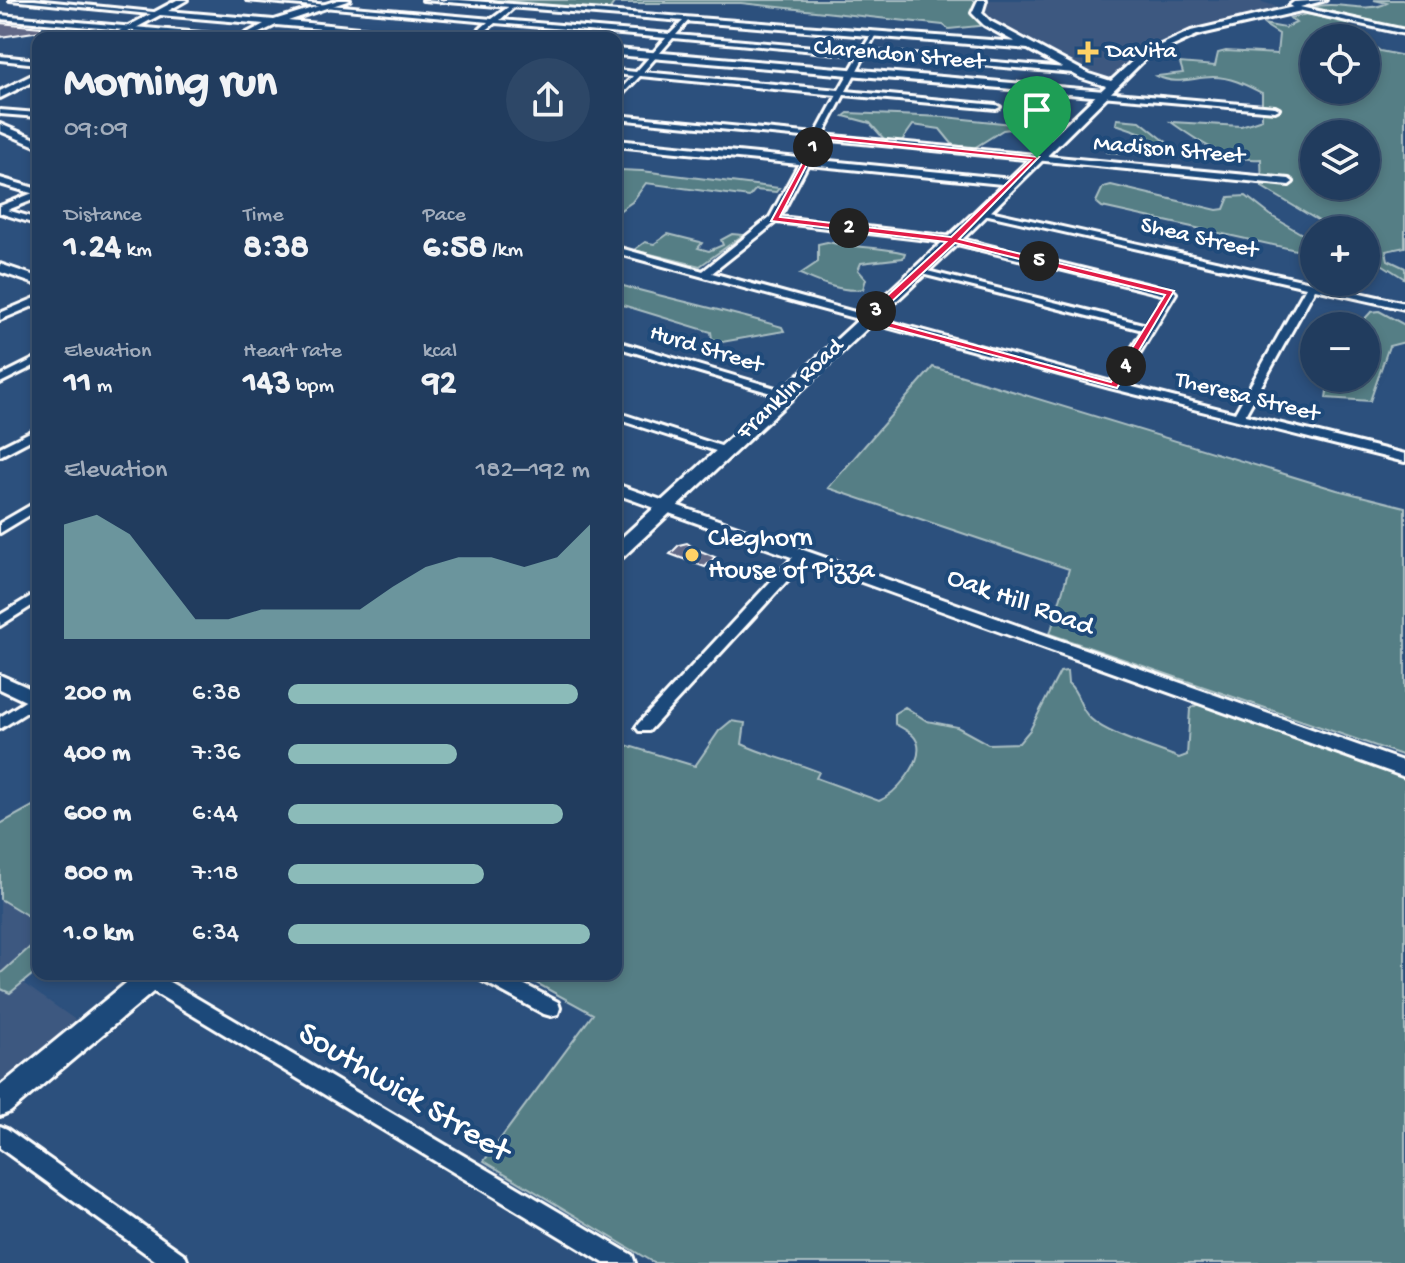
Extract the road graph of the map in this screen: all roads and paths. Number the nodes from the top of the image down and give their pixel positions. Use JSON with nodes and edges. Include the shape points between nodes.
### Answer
{"nodes":[{"id":1,"x":20,"y":0,"type":"edge"},
{"id":2,"x":183,"y":0,"type":"edge"},
{"id":3,"x":250,"y":0,"type":"edge"},
{"id":4,"x":346,"y":0,"type":"edge"},
{"id":5,"x":427,"y":0,"type":"edge"},
{"id":6,"x":982,"y":0,"type":"edge"},
{"id":7,"x":282,"y":1,"type":"edge"},
{"id":8,"x":1317,"y":1,"type":"edge"},
{"id":9,"x":11,"y":2,"type":"edge"},
{"id":10,"x":325,"y":7,"type":"junction"},
{"id":11,"x":511,"y":7,"type":"junction"},
{"id":12,"x":1290,"y":7,"type":"junction"},
{"id":13,"x":160,"y":13,"type":"junction"},
{"id":14,"x":0,"y":17,"type":"edge"},
{"id":15,"x":685,"y":21,"type":"junction"},
{"id":16,"x":274,"y":23,"type":"junction"},
{"id":17,"x":491,"y":23,"type":"junction"},
{"id":18,"x":129,"y":29,"type":"junction"},
{"id":19,"x":123,"y":32,"type":"edge"},
{"id":20,"x":164,"y":32,"type":"edge"},
{"id":21,"x":255,"y":32,"type":"edge"},
{"id":22,"x":384,"y":32,"type":"edge"},
{"id":23,"x":480,"y":32,"type":"edge"},
{"id":24,"x":599,"y":32,"type":"edge"},
{"id":25,"x":1405,"y":32,"type":"edge"},
{"id":26,"x":622,"y":34,"type":"edge"},
{"id":27,"x":872,"y":36,"type":"junction"},
{"id":28,"x":671,"y":38,"type":"junction"},
{"id":29,"x":1029,"y":46,"type":"junction"},
{"id":30,"x":622,"y":52,"type":"edge"},
{"id":31,"x":863,"y":53,"type":"junction"},
{"id":32,"x":655,"y":55,"type":"junction"},
{"id":33,"x":0,"y":58,"type":"edge"},
{"id":34,"x":32,"y":61,"type":"edge"},
{"id":35,"x":1074,"y":71,"type":"junction"},
{"id":36,"x":852,"y":72,"type":"junction"},
{"id":37,"x":622,"y":73,"type":"edge"},
{"id":38,"x":637,"y":74,"type":"junction"},
{"id":39,"x":32,"y":78,"type":"edge"},
{"id":40,"x":0,"y":82,"type":"edge"},
{"id":41,"x":21,"y":84,"type":"junction"},
{"id":42,"x":32,"y":85,"type":"edge"},
{"id":43,"x":1108,"y":89,"type":"junction"},
{"id":44,"x":622,"y":92,"type":"edge"},
{"id":45,"x":843,"y":92,"type":"junction"},
{"id":46,"x":0,"y":95,"type":"edge"},
{"id":47,"x":996,"y":107,"type":"dead end"},
{"id":48,"x":1275,"y":109,"type":"dead end"},
{"id":49,"x":0,"y":112,"type":"edge"},
{"id":50,"x":32,"y":115,"type":"edge"},
{"id":51,"x":622,"y":118,"type":"edge"},
{"id":52,"x":0,"y":127,"type":"edge"},
{"id":53,"x":818,"y":136,"type":"junction"},
{"id":54,"x":32,"y":141,"type":"edge"},
{"id":55,"x":622,"y":144,"type":"edge"},
{"id":56,"x":1037,"y":158,"type":"junction"},
{"id":57,"x":805,"y":162,"type":"junction"},
{"id":58,"x":0,"y":181,"type":"edge"},
{"id":59,"x":1012,"y":182,"type":"junction"},
{"id":60,"x":1289,"y":182,"type":"dead end"},
{"id":61,"x":32,"y":191,"type":"edge"},
{"id":62,"x":32,"y":196,"type":"edge"},
{"id":63,"x":1,"y":210,"type":"edge"},
{"id":64,"x":984,"y":211,"type":"junction"},
{"id":65,"x":774,"y":219,"type":"junction"},
{"id":66,"x":32,"y":220,"type":"edge"},
{"id":67,"x":953,"y":240,"type":"junction"},
{"id":68,"x":622,"y":252,"type":"edge"},
{"id":69,"x":0,"y":268,"type":"edge"},
{"id":70,"x":919,"y":272,"type":"junction"},
{"id":71,"x":705,"y":274,"type":"junction"},
{"id":72,"x":32,"y":279,"type":"edge"},
{"id":73,"x":1300,"y":282,"type":"edge"},
{"id":74,"x":1306,"y":296,"type":"edge"},
{"id":75,"x":1361,"y":296,"type":"edge"},
{"id":76,"x":32,"y":303,"type":"edge"},
{"id":77,"x":1405,"y":306,"type":"edge"},
{"id":78,"x":0,"y":317,"type":"edge"},
{"id":79,"x":867,"y":319,"type":"junction"},
{"id":80,"x":1148,"y":328,"type":"junction"},
{"id":81,"x":622,"y":346,"type":"edge"},
{"id":82,"x":32,"y":363,"type":"edge"},
{"id":83,"x":0,"y":380,"type":"edge"},
{"id":84,"x":1114,"y":386,"type":"junction"},
{"id":85,"x":785,"y":394,"type":"junction"},
{"id":86,"x":622,"y":417,"type":"edge"},
{"id":87,"x":1238,"y":418,"type":"junction"},
{"id":88,"x":32,"y":434,"type":"edge"},
{"id":89,"x":726,"y":451,"type":"junction"},
{"id":90,"x":0,"y":452,"type":"edge"},
{"id":91,"x":1405,"y":458,"type":"edge"},
{"id":92,"x":622,"y":491,"type":"edge"},
{"id":93,"x":669,"y":507,"type":"junction"},
{"id":94,"x":32,"y":509,"type":"edge"},
{"id":95,"x":0,"y":529,"type":"edge"},
{"id":96,"x":622,"y":548,"type":"edge"},
{"id":97,"x":802,"y":556,"type":"junction"},
{"id":98,"x":32,"y":600,"type":"edge"},
{"id":99,"x":0,"y":621,"type":"edge"},
{"id":100,"x":0,"y":681,"type":"edge"},
{"id":101,"x":32,"y":697,"type":"edge"},
{"id":102,"x":32,"y":702,"type":"edge"},
{"id":103,"x":0,"y":724,"type":"edge"},
{"id":104,"x":644,"y":727,"type":"dead end"},
{"id":105,"x":1405,"y":770,"type":"edge"},
{"id":106,"x":149,"y":980,"type":"edge"},
{"id":107,"x":158,"y":980,"type":"edge"},
{"id":108,"x":498,"y":980,"type":"edge"},
{"id":109,"x":551,"y":1008,"type":"dead end"},
{"id":110,"x":0,"y":1103,"type":"edge"},
{"id":111,"x":0,"y":1136,"type":"edge"},
{"id":112,"x":177,"y":1263,"type":"edge"},
{"id":113,"x":624,"y":1263,"type":"edge"}],
"edges":[{"from":1,"to":9,"type":"street"},
{"from":1,"to":13,"type":"street"},
{"from":2,"to":13,"type":"street"},
{"from":3,"to":7,"type":"street"},
{"from":4,"to":10,"type":"street"},
{"from":5,"to":11,"type":"street"},
{"from":6,"to":29,"type":"main road","via":[[980,18]]},
{"from":7,"to":10,"type":"street"},
{"from":8,"to":12,"type":"main road","name":"Franklin Road"},
{"from":10,"to":16,"type":"street"},
{"from":10,"to":17,"type":"street"},
{"from":11,"to":15,"type":"street"},
{"from":11,"to":17,"type":"street"},
{"from":12,"to":25,"type":"street"},
{"from":12,"to":43,"type":"main road","name":"Franklin Road","via":[[1165,44],[1142,57]]},
{"from":13,"to":16,"type":"street"},
{"from":13,"to":18,"type":"street"},
{"from":14,"to":18,"type":"street"},
{"from":15,"to":27,"type":"street"},
{"from":15,"to":28,"type":"street"},
{"from":16,"to":21,"type":"street"},
{"from":16,"to":22,"type":"street"},
{"from":17,"to":23,"type":"street"},
{"from":17,"to":24,"type":"street"},
{"from":18,"to":19,"type":"street"},
{"from":18,"to":20,"type":"street"},
{"from":26,"to":28,"type":"street"},
{"from":27,"to":29,"type":"street"},
{"from":27,"to":31,"type":"street"},
{"from":28,"to":31,"type":"street"},
{"from":28,"to":32,"type":"street"},
{"from":29,"to":35,"type":"main road"},
{"from":30,"to":32,"type":"street","name":"Clarendon Street"},
{"from":31,"to":35,"type":"street"},
{"from":31,"to":36,"type":"street"},
{"from":32,"to":36,"type":"street","name":"Clarendon Street"},
{"from":32,"to":38,"type":"street"},
{"from":33,"to":34,"type":"street"},
{"from":35,"to":43,"type":"main road"},
{"from":36,"to":43,"type":"street","name":"Clarendon Street"},
{"from":36,"to":45,"type":"street"},
{"from":37,"to":38,"type":"street"},
{"from":38,"to":44,"type":"street"},
{"from":38,"to":45,"type":"street"},
{"from":39,"to":41,"type":"street"},
{"from":40,"to":41,"type":"street"},
{"from":41,"to":42,"type":"street"},
{"from":41,"to":46,"type":"street"},
{"from":43,"to":48,"type":"street","name":"Clarendon Street"},
{"from":43,"to":56,"type":"main road","name":"Franklin Road"},
{"from":45,"to":47,"type":"street"},
{"from":45,"to":53,"type":"street"},
{"from":49,"to":50,"type":"street"},
{"from":51,"to":53,"type":"street","name":"Madison Street"},
{"from":52,"to":54,"type":"street"},
{"from":53,"to":56,"type":"street","name":"Madison Street"},
{"from":53,"to":57,"type":"street"},
{"from":55,"to":57,"type":"street"},
{"from":56,"to":59,"type":"main road","name":"Franklin Road"},
{"from":56,"to":60,"type":"street","name":"Madison Street"},
{"from":57,"to":59,"type":"street"},
{"from":57,"to":65,"type":"street"},
{"from":58,"to":61,"type":"street"},
{"from":59,"to":64,"type":"main road","name":"Franklin Road"},
{"from":62,"to":63,"type":"street"},
{"from":63,"to":66,"type":"street"},
{"from":64,"to":67,"type":"main road","name":"Franklin Road"},
{"from":64,"to":73,"type":"street","name":"Shea Street"},
{"from":65,"to":67,"type":"street"},
{"from":65,"to":71,"type":"street"},
{"from":67,"to":70,"type":"main road","name":"Franklin Road"},
{"from":67,"to":80,"type":"street","via":[[1171,293]]},
{"from":68,"to":71,"type":"street","name":"Theresa Street"},
{"from":69,"to":72,"type":"street"},
{"from":70,"to":79,"type":"main road","name":"Franklin Road"},
{"from":70,"to":80,"type":"street"},
{"from":71,"to":79,"type":"street","name":"Theresa Street"},
{"from":74,"to":87,"type":"street"},
{"from":75,"to":77,"type":"street","name":"Shea Street"},
{"from":76,"to":78,"type":"street"},
{"from":79,"to":84,"type":"street","name":"Theresa Street"},
{"from":79,"to":85,"type":"main road","name":"Franklin Road"},
{"from":80,"to":84,"type":"street"},
{"from":81,"to":85,"type":"street","name":"Hurd Street"},
{"from":82,"to":83,"type":"street"},
{"from":84,"to":87,"type":"street","name":"Theresa Street"},
{"from":85,"to":89,"type":"main road","name":"Franklin Road"},
{"from":86,"to":89,"type":"street"},
{"from":87,"to":91,"type":"street","name":"Theresa Street"},
{"from":88,"to":90,"type":"street"},
{"from":89,"to":93,"type":"main road","name":"Franklin Road"},
{"from":92,"to":93,"type":"street","name":"Oak Hill Road"},
{"from":93,"to":96,"type":"main road","name":"Franklin Road"},
{"from":93,"to":97,"type":"street","name":"Oak Hill Road"},
{"from":94,"to":95,"type":"street"},
{"from":97,"to":104,"type":"street"},
{"from":97,"to":105,"type":"street","name":"Oak Hill Road"},
{"from":98,"to":99,"type":"street"},
{"from":100,"to":101,"type":"street"},
{"from":102,"to":103,"type":"street"},
{"from":106,"to":110,"type":"main road"},
{"from":107,"to":113,"type":"street","name":"Southwick Street"},
{"from":108,"to":109,"type":"street"},
{"from":111,"to":112,"type":"street"}]}
